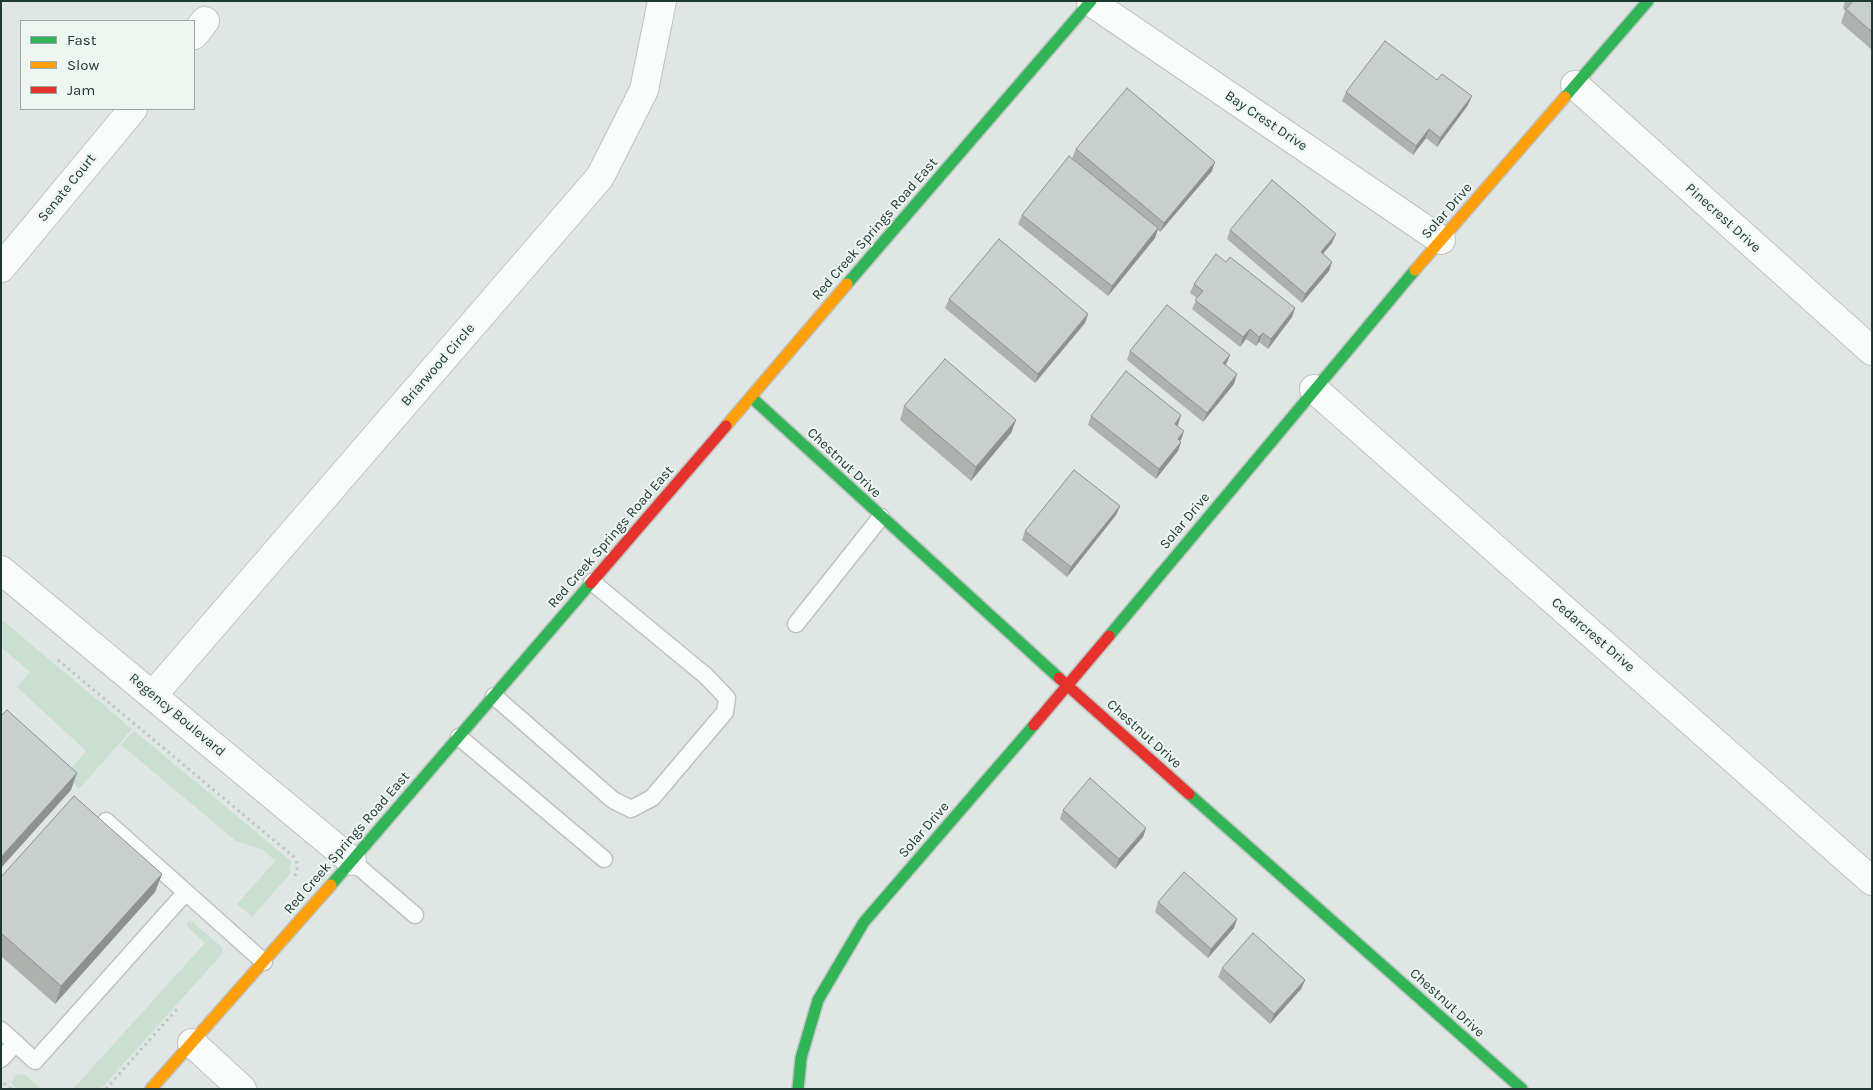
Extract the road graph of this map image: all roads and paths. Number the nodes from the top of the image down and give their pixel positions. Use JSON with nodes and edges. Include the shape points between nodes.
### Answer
{"nodes":[{"id":1,"x":662,"y":1,"type":"edge"},
{"id":2,"x":1648,"y":1,"type":"edge"},
{"id":3,"x":1091,"y":2,"type":"edge"},
{"id":4,"x":1575,"y":85,"type":"junction"},
{"id":5,"x":132,"y":110,"type":"edge"},
{"id":6,"x":1442,"y":240,"type":"junction"},
{"id":7,"x":1,"y":268,"type":"edge"},
{"id":8,"x":1872,"y":351,"type":"edge"},
{"id":9,"x":1314,"y":389,"type":"junction"},
{"id":10,"x":751,"y":397,"type":"junction"},
{"id":11,"x":881,"y":518,"type":"junction"},
{"id":12,"x":1,"y":570,"type":"edge"},
{"id":13,"x":592,"y":582,"type":"junction"},
{"id":14,"x":796,"y":624,"type":"dead end"},
{"id":15,"x":54,"y":656,"type":"dead end"},
{"id":16,"x":1067,"y":686,"type":"junction"},
{"id":17,"x":153,"y":696,"type":"junction"},
{"id":18,"x":494,"y":696,"type":"junction"},
{"id":19,"x":459,"y":737,"type":"junction"},
{"id":20,"x":106,"y":821,"type":"dead end"},
{"id":21,"x":604,"y":859,"type":"dead end"},
{"id":22,"x":352,"y":861,"type":"junction"},
{"id":23,"x":1872,"y":881,"type":"edge"},
{"id":24,"x":287,"y":887,"type":"dead end"},
{"id":25,"x":186,"y":892,"type":"junction"},
{"id":26,"x":415,"y":915,"type":"dead end"},
{"id":27,"x":264,"y":962,"type":"junction"},
{"id":28,"x":179,"y":1007,"type":"dead end"},
{"id":29,"x":1,"y":1030,"type":"edge"},
{"id":30,"x":16,"y":1043,"type":"junction"},
{"id":31,"x":192,"y":1043,"type":"junction"},
{"id":32,"x":1,"y":1058,"type":"edge"},
{"id":33,"x":106,"y":1089,"type":"edge"},
{"id":34,"x":151,"y":1089,"type":"edge"},
{"id":35,"x":242,"y":1089,"type":"edge"},
{"id":36,"x":798,"y":1089,"type":"edge"},
{"id":37,"x":1522,"y":1089,"type":"edge"}],
"edges":[{"from":1,"to":17,"type":"street","name":"Briarwood Circle","via":[[644,90],[600,177]]},
{"from":2,"to":4,"type":"street","name":"Solar Drive"},
{"from":3,"to":6,"type":"street","name":"Bay Crest Drive"},
{"from":3,"to":10,"type":"street","name":"Red Creek Springs Road East"},
{"from":4,"to":6,"type":"street","name":"Solar Drive"},
{"from":4,"to":8,"type":"street","name":"Pinecrest Drive"},
{"from":5,"to":7,"type":"street","name":"Senate Court"},
{"from":6,"to":9,"type":"street","name":"Solar Drive"},
{"from":9,"to":16,"type":"street","name":"Solar Drive"},
{"from":9,"to":23,"type":"street","name":"Cedarcrest Drive"},
{"from":10,"to":11,"type":"street","name":"Chestnut Drive"},
{"from":10,"to":13,"type":"street","name":"Red Creek Springs Road East"},
{"from":11,"to":14,"type":"lane"},
{"from":11,"to":16,"type":"street","name":"Chestnut Drive"},
{"from":12,"to":17,"type":"street","name":"Regency Boulevard"},
{"from":13,"to":18,"type":"street","name":"Red Creek Springs Road East"},
{"from":13,"to":18,"type":"lane","via":[[706,676],[727,698],[725,712],[652,798],[631,808],[614,800]]},
{"from":15,"to":24,"type":"path","via":[[294,857],[297,871]]},
{"from":16,"to":36,"type":"street","name":"Solar Drive","via":[[864,922],[818,1000],[801,1058]]},
{"from":16,"to":37,"type":"street","name":"Chestnut Drive"},
{"from":17,"to":22,"type":"street","name":"Regency Boulevard"},
{"from":18,"to":19,"type":"street","name":"Red Creek Springs Road East"},
{"from":19,"to":21,"type":"lane"},
{"from":19,"to":22,"type":"street","name":"Red Creek Springs Road East"},
{"from":20,"to":25,"type":"lane"},
{"from":22,"to":26,"type":"lane"},
{"from":22,"to":27,"type":"street","name":"Red Creek Springs Road East"},
{"from":25,"to":27,"type":"lane"},
{"from":25,"to":30,"type":"lane","via":[[36,1061]]},
{"from":27,"to":31,"type":"street","name":"Red Creek Springs Road East"},
{"from":28,"to":33,"type":"path"},
{"from":29,"to":30,"type":"lane"},
{"from":30,"to":32,"type":"lane"},
{"from":31,"to":34,"type":"street","name":"Red Creek Springs Road East"},
{"from":31,"to":35,"type":"street"}]}
